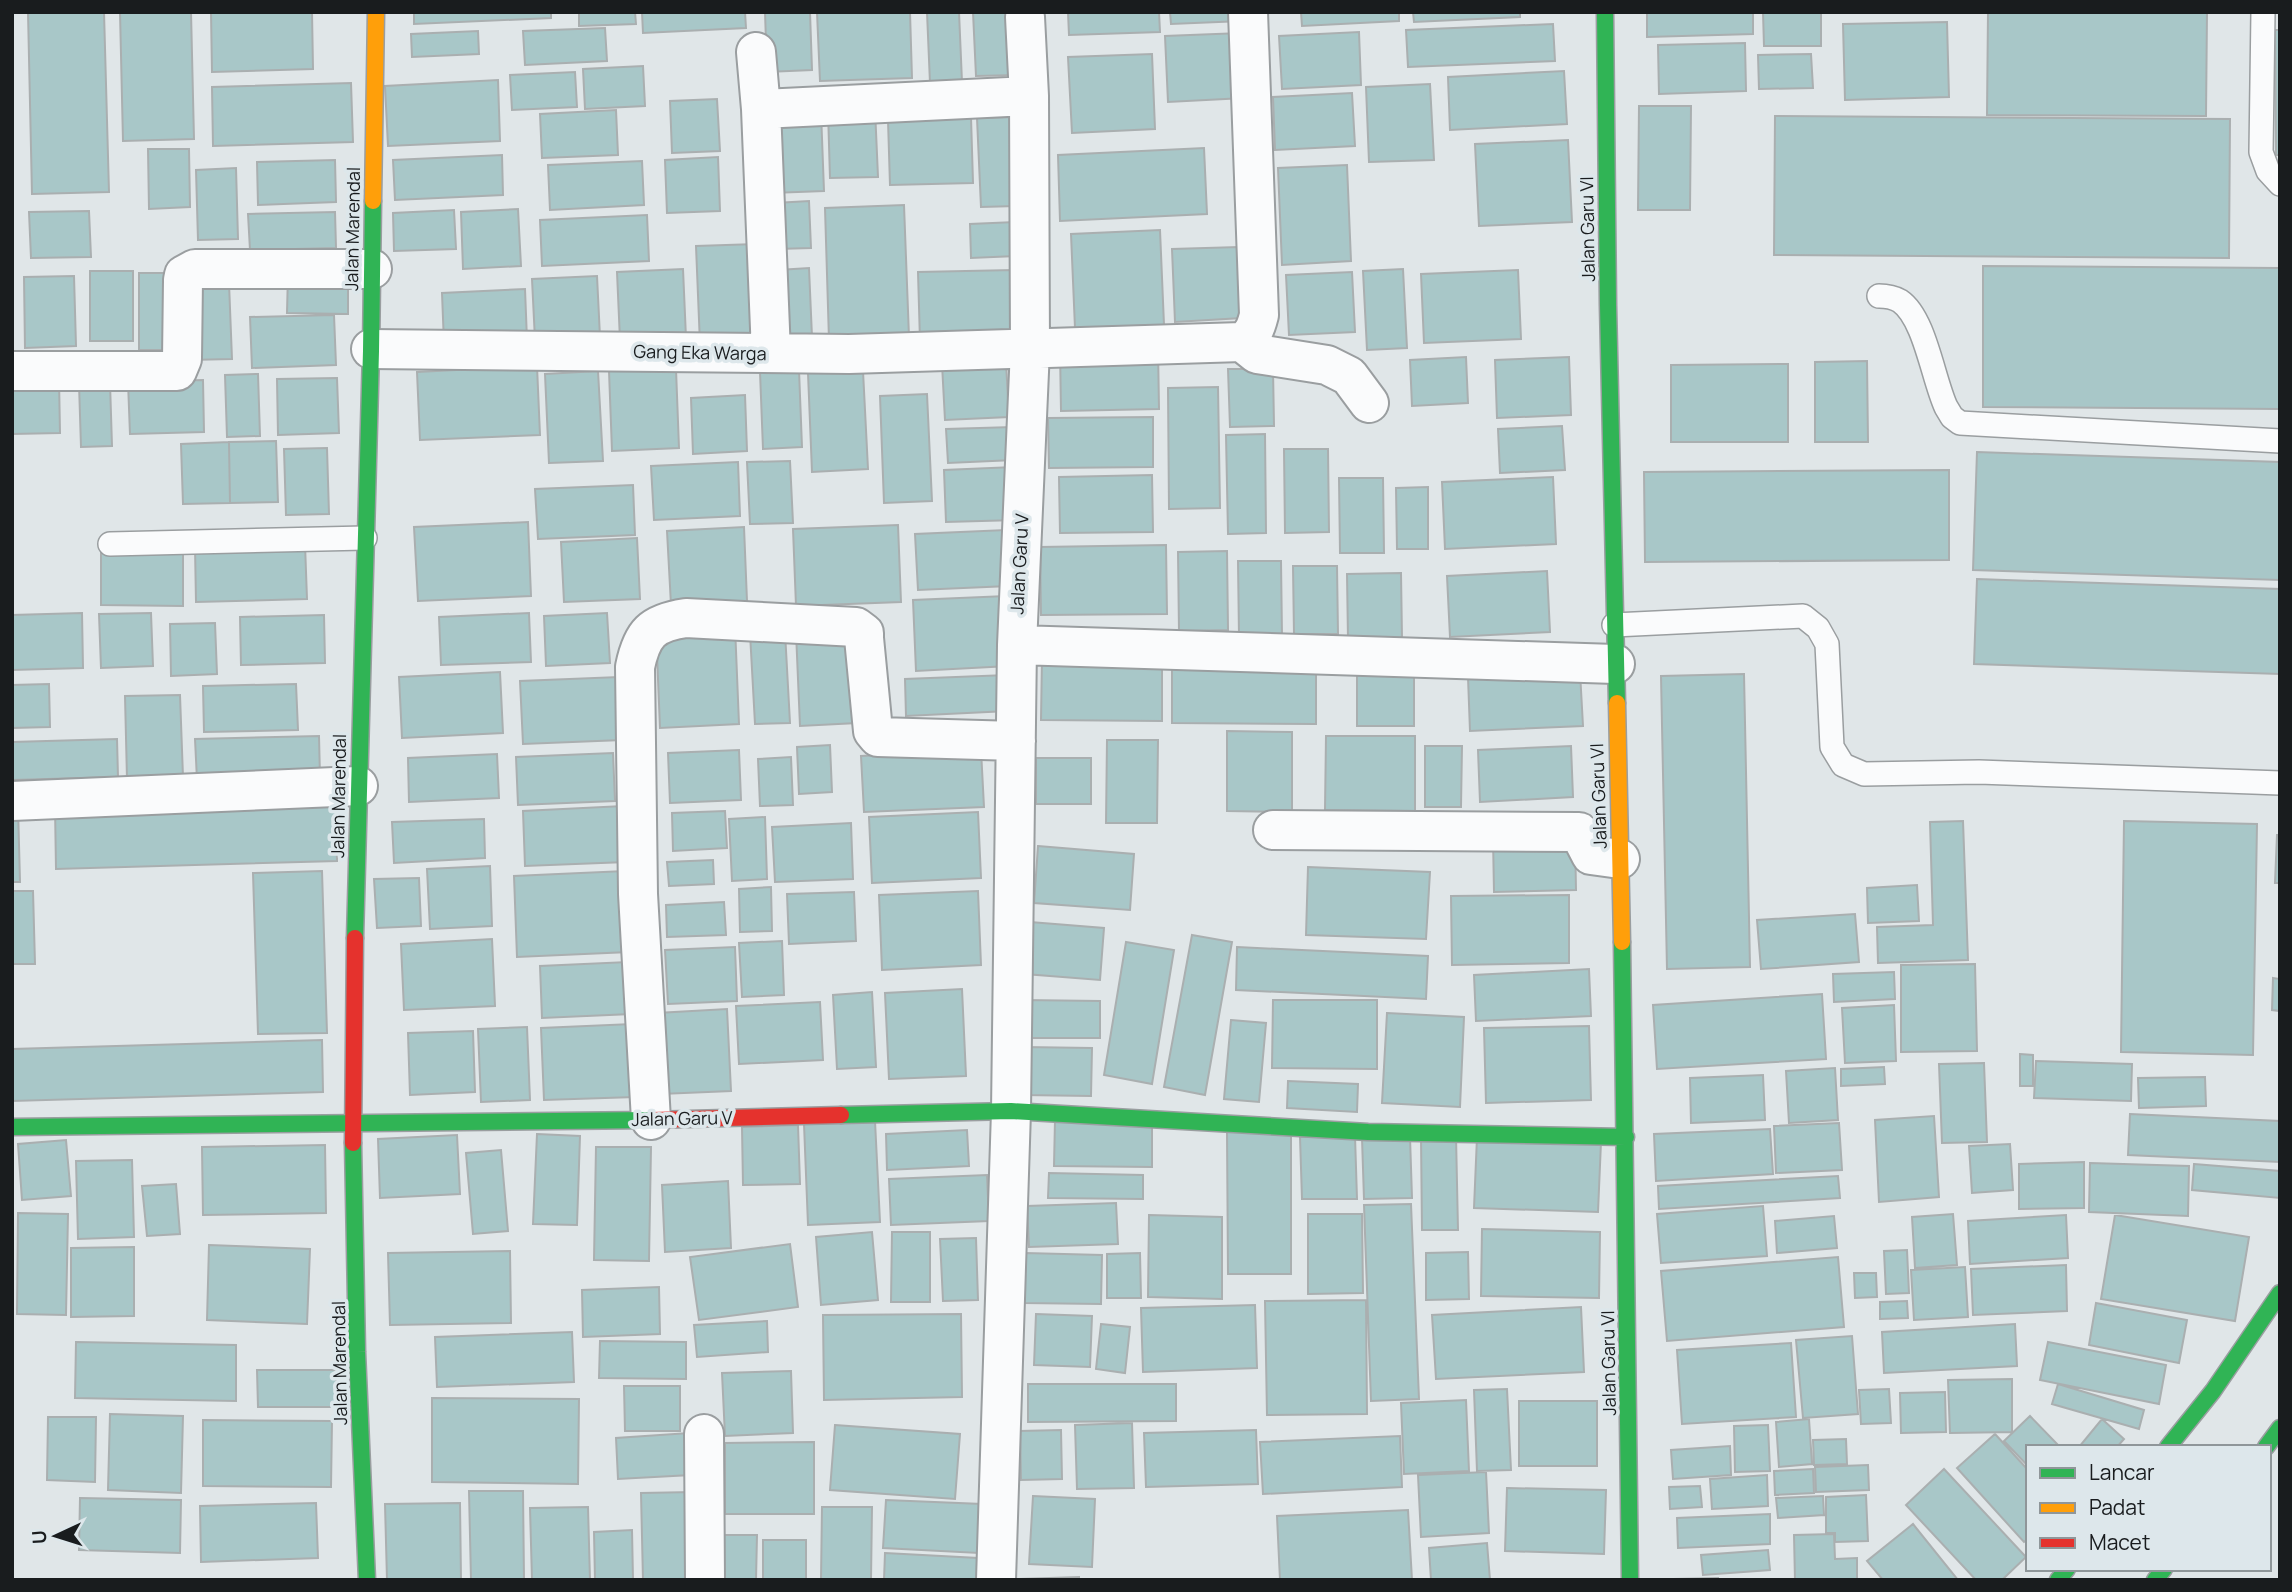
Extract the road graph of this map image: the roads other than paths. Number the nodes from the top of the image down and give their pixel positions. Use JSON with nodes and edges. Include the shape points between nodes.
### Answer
{"nodes":[{"id":1,"x":376,"y":12,"type":"edge"},
{"id":2,"x":1248,"y":12,"type":"edge"},
{"id":3,"x":1605,"y":12,"type":"edge"},
{"id":4,"x":2263,"y":12,"type":"edge"},
{"id":5,"x":1025,"y":17,"type":"dead end"},
{"id":6,"x":756,"y":52,"type":"dead end"},
{"id":7,"x":1029,"y":96,"type":"junction"},
{"id":8,"x":761,"y":108,"type":"junction"},
{"id":9,"x":2280,"y":184,"type":"edge"},
{"id":10,"x":372,"y":269,"type":"junction"},
{"id":11,"x":1878,"y":296,"type":"dead end"},
{"id":12,"x":1242,"y":342,"type":"junction"},
{"id":13,"x":371,"y":349,"type":"junction"},
{"id":14,"x":1030,"y":349,"type":"junction"},
{"id":15,"x":771,"y":353,"type":"junction"},
{"id":16,"x":12,"y":371,"type":"edge"},
{"id":17,"x":1369,"y":403,"type":"dead end"},
{"id":18,"x":2280,"y":441,"type":"edge"},
{"id":19,"x":365,"y":538,"type":"junction"},
{"id":20,"x":110,"y":544,"type":"dead end"},
{"id":21,"x":1614,"y":625,"type":"junction"},
{"id":22,"x":1017,"y":645,"type":"junction"},
{"id":23,"x":1615,"y":664,"type":"junction"},
{"id":24,"x":1016,"y":741,"type":"junction"},
{"id":25,"x":2280,"y":783,"type":"edge"},
{"id":26,"x":358,"y":786,"type":"junction"},
{"id":27,"x":12,"y":801,"type":"edge"},
{"id":28,"x":1273,"y":830,"type":"dead end"},
{"id":29,"x":1620,"y":859,"type":"junction"},
{"id":30,"x":1011,"y":1111,"type":"junction"},
{"id":31,"x":651,"y":1120,"type":"junction"},
{"id":32,"x":353,"y":1124,"type":"junction"},
{"id":33,"x":12,"y":1127,"type":"edge"},
{"id":34,"x":1626,"y":1137,"type":"junction"},
{"id":35,"x":2280,"y":1293,"type":"edge"},
{"id":36,"x":2280,"y":1428,"type":"edge"},
{"id":37,"x":704,"y":1434,"type":"dead end"},
{"id":38,"x":2170,"y":1445,"type":"edge"},
{"id":39,"x":2267,"y":1445,"type":"edge"},
{"id":40,"x":367,"y":1580,"type":"edge"},
{"id":41,"x":705,"y":1580,"type":"edge"},
{"id":42,"x":996,"y":1580,"type":"edge"},
{"id":43,"x":1630,"y":1580,"type":"edge"}],
"edges":[{"from":1,"to":10,"type":"street","name":"Jalan Marendal"},
{"from":2,"to":12,"type":"street","via":[[1259,315],[1256,328]]},
{"from":3,"to":21,"type":"street","name":"Jalan Garu VI"},
{"from":4,"to":9,"type":"lane","via":[[2261,152],[2268,172]]},
{"from":5,"to":7,"type":"street","name":"Jalan Garu V"},
{"from":6,"to":8,"type":"street"},
{"from":7,"to":8,"type":"street"},
{"from":7,"to":14,"type":"street","name":"Jalan Garu V"},
{"from":8,"to":15,"type":"street"},
{"from":10,"to":13,"type":"street","name":"Jalan Marendal"},
{"from":10,"to":16,"type":"street","via":[[195,269],[183,280],[182,359],[177,371]]},
{"from":11,"to":18,"type":"lane","via":[[1892,297],[1909,310],[1946,407],[1960,423]]},
{"from":12,"to":14,"type":"street","name":"Gang Eka Warga"},
{"from":12,"to":17,"type":"street","via":[[1257,354],[1327,365],[1349,376]]},
{"from":13,"to":15,"type":"street","name":"Gang Eka Warga"},
{"from":13,"to":19,"type":"street","name":"Jalan Marendal"},
{"from":14,"to":15,"type":"street","name":"Gang Eka Warga"},
{"from":14,"to":22,"type":"street","name":"Jalan Garu V"},
{"from":19,"to":20,"type":"lane"},
{"from":19,"to":26,"type":"street","name":"Jalan Marendal"},
{"from":21,"to":23,"type":"street","name":"Jalan Garu VI"},
{"from":21,"to":25,"type":"lane","via":[[1803,616],[1818,628],[1827,644],[1832,747],[1843,765],[1864,774],[1979,772]]},
{"from":22,"to":23,"type":"street"},
{"from":22,"to":24,"type":"street","name":"Jalan Garu V"},
{"from":23,"to":29,"type":"street","name":"Jalan Garu VI"},
{"from":24,"to":30,"type":"street","name":"Jalan Garu V"},
{"from":24,"to":31,"type":"street","via":[[878,737],[873,730],[863,633],[856,627],[686,618],[669,620],[646,635],[635,667],[638,894]]},
{"from":26,"to":27,"type":"street"},
{"from":26,"to":32,"type":"street","name":"Jalan Marendal"},
{"from":28,"to":29,"type":"street","via":[[1578,832],[1591,855]]},
{"from":29,"to":34,"type":"street","name":"Jalan Garu VI"},
{"from":30,"to":31,"type":"street","name":"Jalan Garu V"},
{"from":30,"to":34,"type":"street","via":[[1368,1132]]},
{"from":30,"to":42,"type":"street","name":"Jalan Garu V"},
{"from":31,"to":32,"type":"street","name":"Jalan Garu V"},
{"from":32,"to":33,"type":"street","name":"Jalan Garu V"},
{"from":32,"to":40,"type":"street","name":"Jalan Marendal"},
{"from":34,"to":43,"type":"street","name":"Jalan Garu VI"},
{"from":35,"to":38,"type":"street"},
{"from":36,"to":39,"type":"street"},
{"from":37,"to":41,"type":"street"}]}
